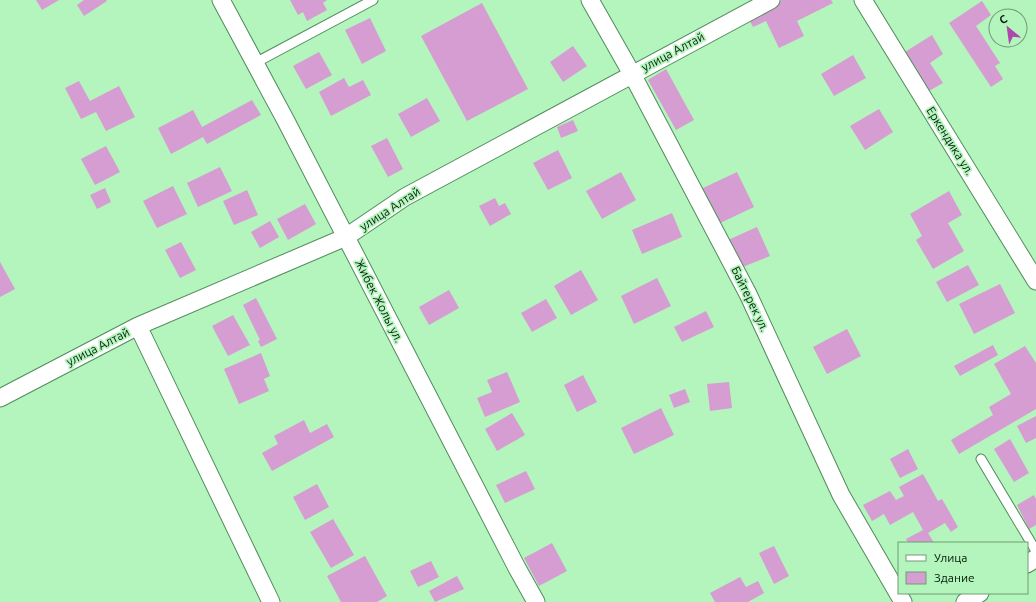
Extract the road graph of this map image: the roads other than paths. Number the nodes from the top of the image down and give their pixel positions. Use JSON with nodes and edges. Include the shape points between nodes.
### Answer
{"nodes":[{"id":1,"x":221,"y":0,"type":"edge"},
{"id":2,"x":373,"y":0,"type":"edge"},
{"id":3,"x":590,"y":0,"type":"edge"},
{"id":4,"x":771,"y":0,"type":"edge"},
{"id":5,"x":863,"y":0,"type":"edge"},
{"id":6,"x":255,"y":63,"type":"junction"},
{"id":7,"x":632,"y":74,"type":"junction"},
{"id":8,"x":346,"y":237,"type":"junction"},
{"id":9,"x":1036,"y":281,"type":"edge"},
{"id":10,"x":138,"y":326,"type":"junction"},
{"id":11,"x":0,"y":398,"type":"edge"},
{"id":12,"x":981,"y":459,"type":"dead end"},
{"id":13,"x":1036,"y":551,"type":"edge"},
{"id":14,"x":898,"y":593,"type":"edge"},
{"id":15,"x":978,"y":594,"type":"edge"},
{"id":16,"x":271,"y":602,"type":"edge"},
{"id":17,"x":536,"y":602,"type":"edge"},
{"id":18,"x":966,"y":602,"type":"edge"}],
"edges":[{"from":1,"to":6,"type":"street","name":"Жибек Жолы ул."},
{"from":2,"to":6,"type":"lane"},
{"from":3,"to":7,"type":"street","name":"Байтерек ул."},
{"from":4,"to":7,"type":"street","name":"улица Алтай"},
{"from":5,"to":9,"type":"street","name":"Еркендика ул."},
{"from":6,"to":8,"type":"street","name":"Жибек Жолы ул."},
{"from":7,"to":8,"type":"street","name":"улица Алтай","via":[[405,197]]},
{"from":7,"to":14,"type":"street","name":"Байтерек ул.","via":[[748,294],[841,495]]},
{"from":8,"to":10,"type":"street","name":"улица Алтай"},
{"from":8,"to":17,"type":"street","name":"Жибек Жолы ул."},
{"from":10,"to":11,"type":"street","name":"улица Алтай"},
{"from":10,"to":16,"type":"street"},
{"from":12,"to":13,"type":"lane"},
{"from":15,"to":18,"type":"street"}]}
